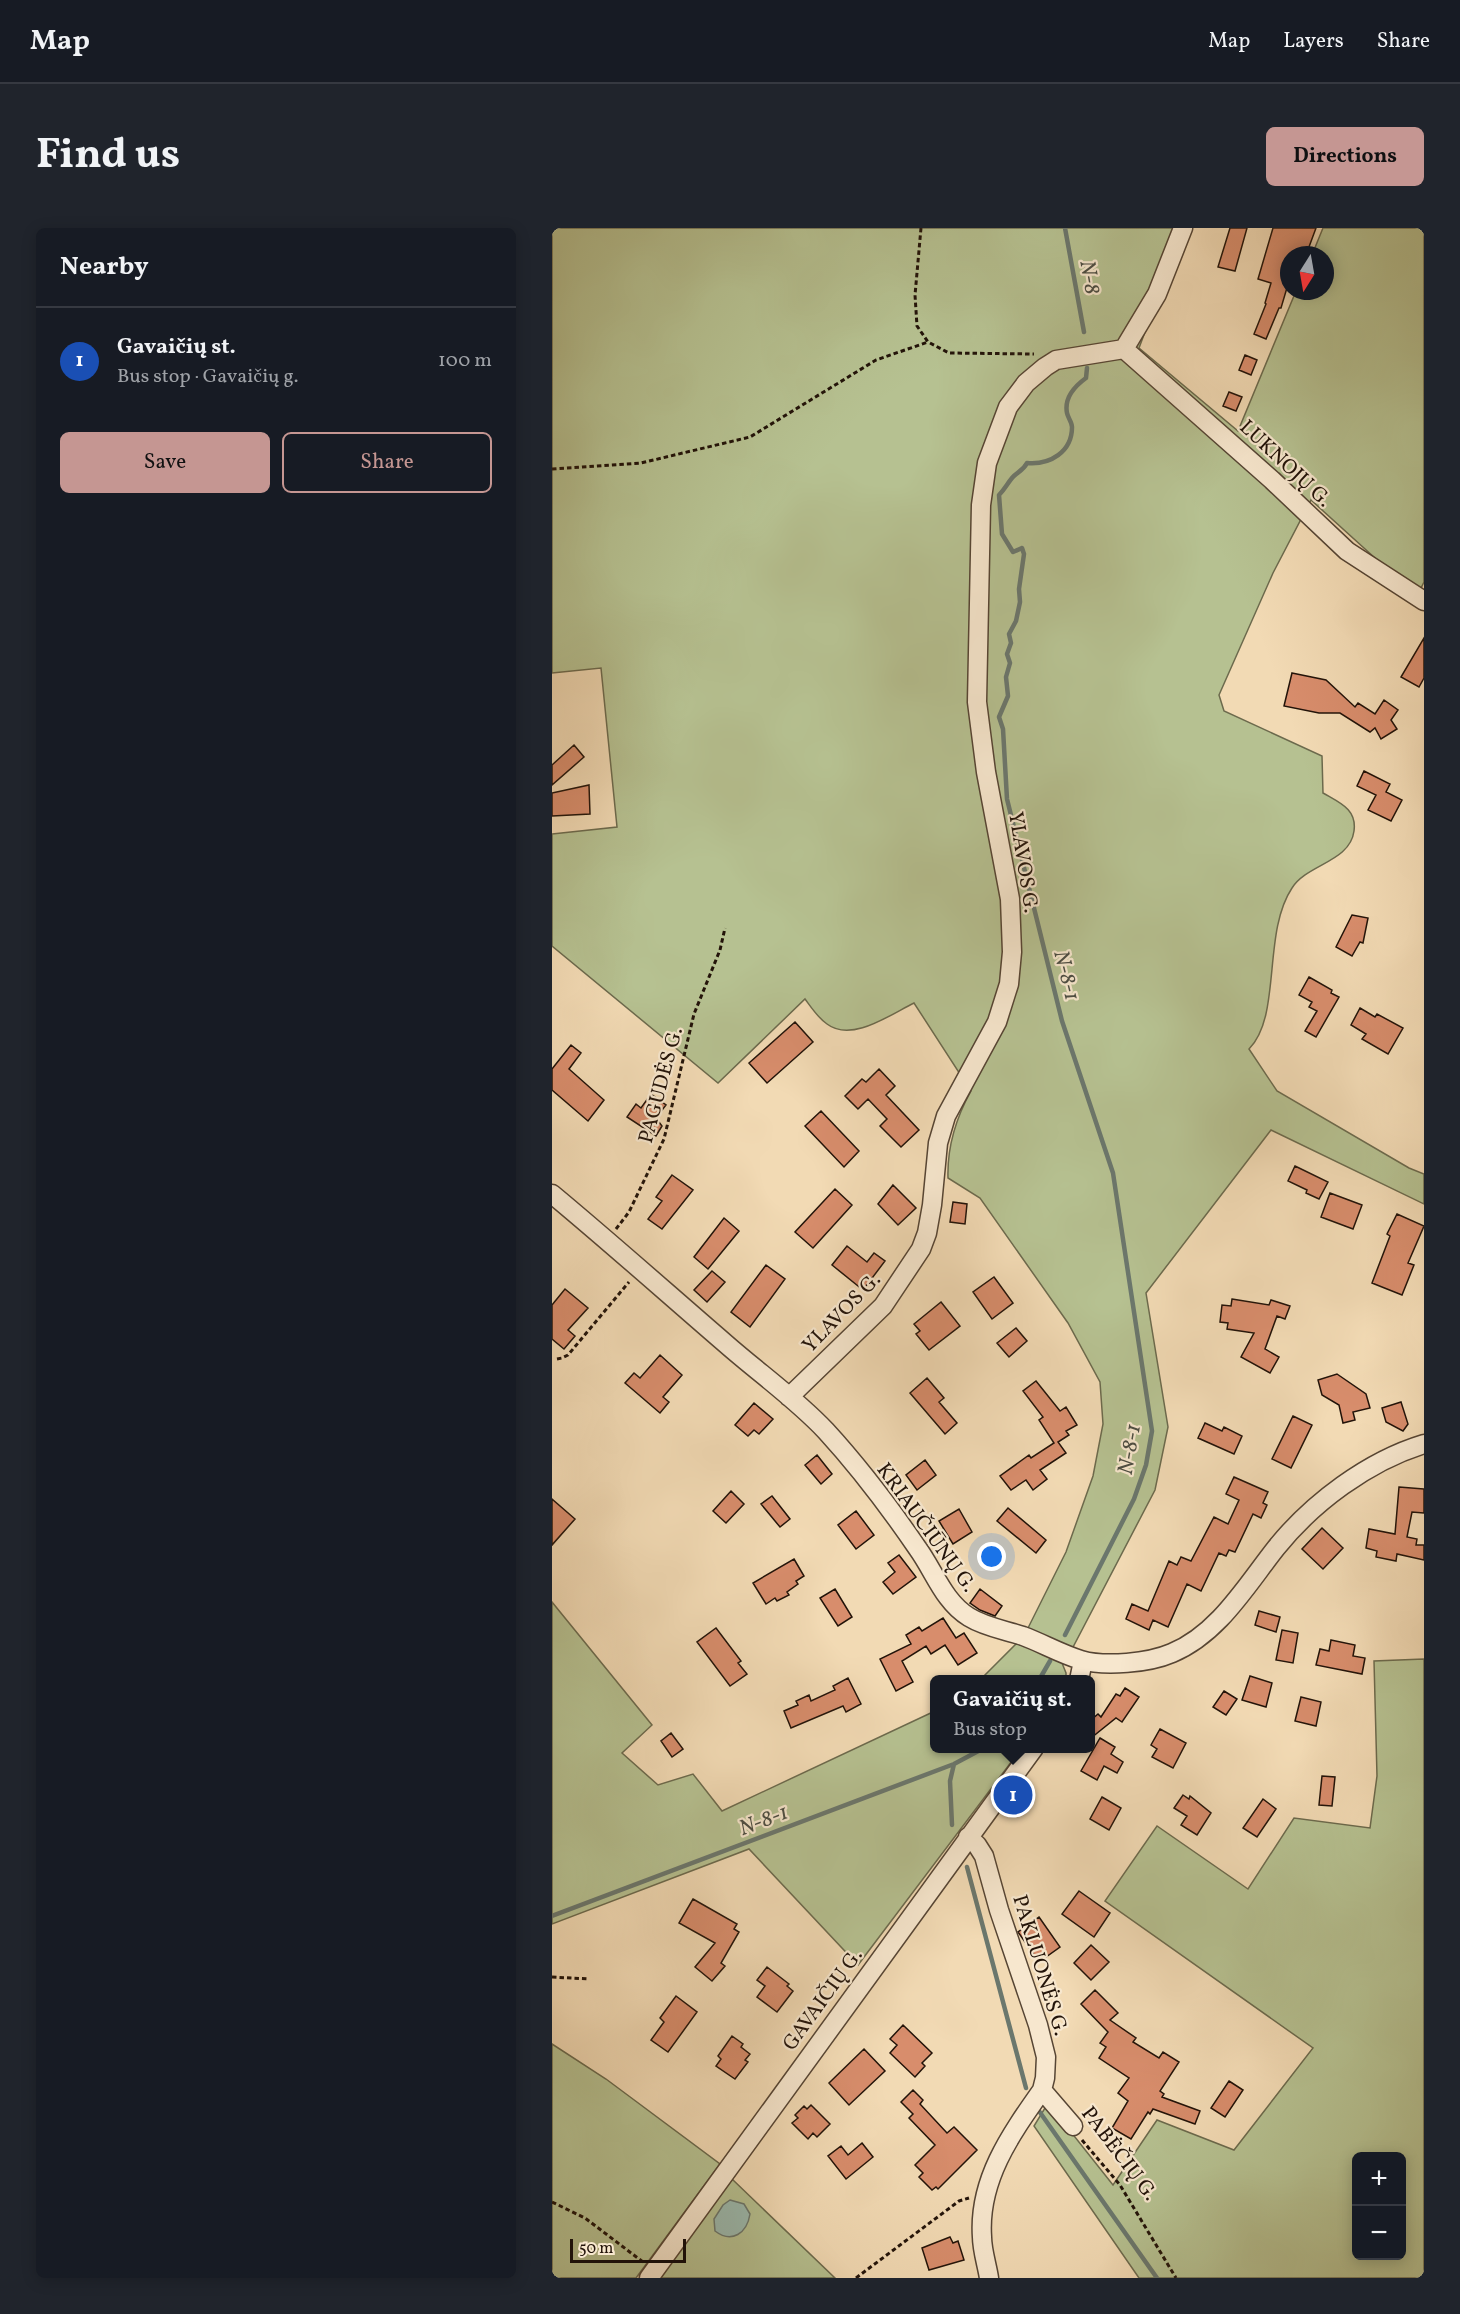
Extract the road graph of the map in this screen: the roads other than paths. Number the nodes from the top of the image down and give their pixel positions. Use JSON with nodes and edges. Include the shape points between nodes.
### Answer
{"nodes":[{"id":1,"x":1183,"y":228,"type":"edge"},
{"id":2,"x":1124,"y":349,"type":"junction"},
{"id":3,"x":1424,"y":601,"type":"edge"},
{"id":4,"x":552,"y":1194,"type":"edge"},
{"id":5,"x":789,"y":1397,"type":"junction"},
{"id":6,"x":1424,"y":1444,"type":"edge"},
{"id":7,"x":1083,"y":1661,"type":"junction"},
{"id":8,"x":1080,"y":1675,"type":"edge"},
{"id":9,"x":1031,"y":1753,"type":"edge"},
{"id":10,"x":968,"y":1837,"type":"junction"},
{"id":11,"x":1042,"y":2090,"type":"junction"},
{"id":12,"x":1073,"y":2126,"type":"road end"},
{"id":13,"x":651,"y":2274,"type":"edge"},
{"id":14,"x":989,"y":2278,"type":"edge"}],
"edges":[{"from":1,"to":2,"type":"street","via":[[1157,294]]},
{"from":2,"to":3,"type":"street","name":"LUKNOJŲ G.","via":[[1347,551]]},
{"from":2,"to":5,"type":"street","name":"YLAVOS G.","via":[[1056,360],[1026,383],[1008,408],[987,463],[981,505],[977,702],[1010,899],[1009,984],[997,1022],[946,1116],[921,1249],[883,1306]]},
{"from":4,"to":5,"type":"street","name":"KRIAUČIŪNŲ G."},
{"from":5,"to":7,"type":"street","name":"KRIAUČIŪNŲ G.","via":[[825,1430],[875,1490],[959,1611],[987,1626]]},
{"from":6,"to":7,"type":"street","name":"KRIAUČIŪNŲ G.","via":[[1377,1463],[1317,1507],[1294,1527],[1244,1590],[1192,1643],[1153,1660]]},
{"from":7,"to":8,"type":"street"},
{"from":9,"to":10,"type":"street","name":"GAVAIČIŲ G."},
{"from":10,"to":11,"type":"street","name":"PAKLUONĖS G.","via":[[984,1856],[1038,2025],[1046,2057]]},
{"from":10,"to":13,"type":"street","name":"GAVAIČIŲ G."},
{"from":11,"to":12,"type":"street","name":"PABĖČIŲ G."},
{"from":11,"to":14,"type":"street","name":"PAKLUONĖS G.","via":[[996,2162],[984,2198],[982,2237]]}]}
